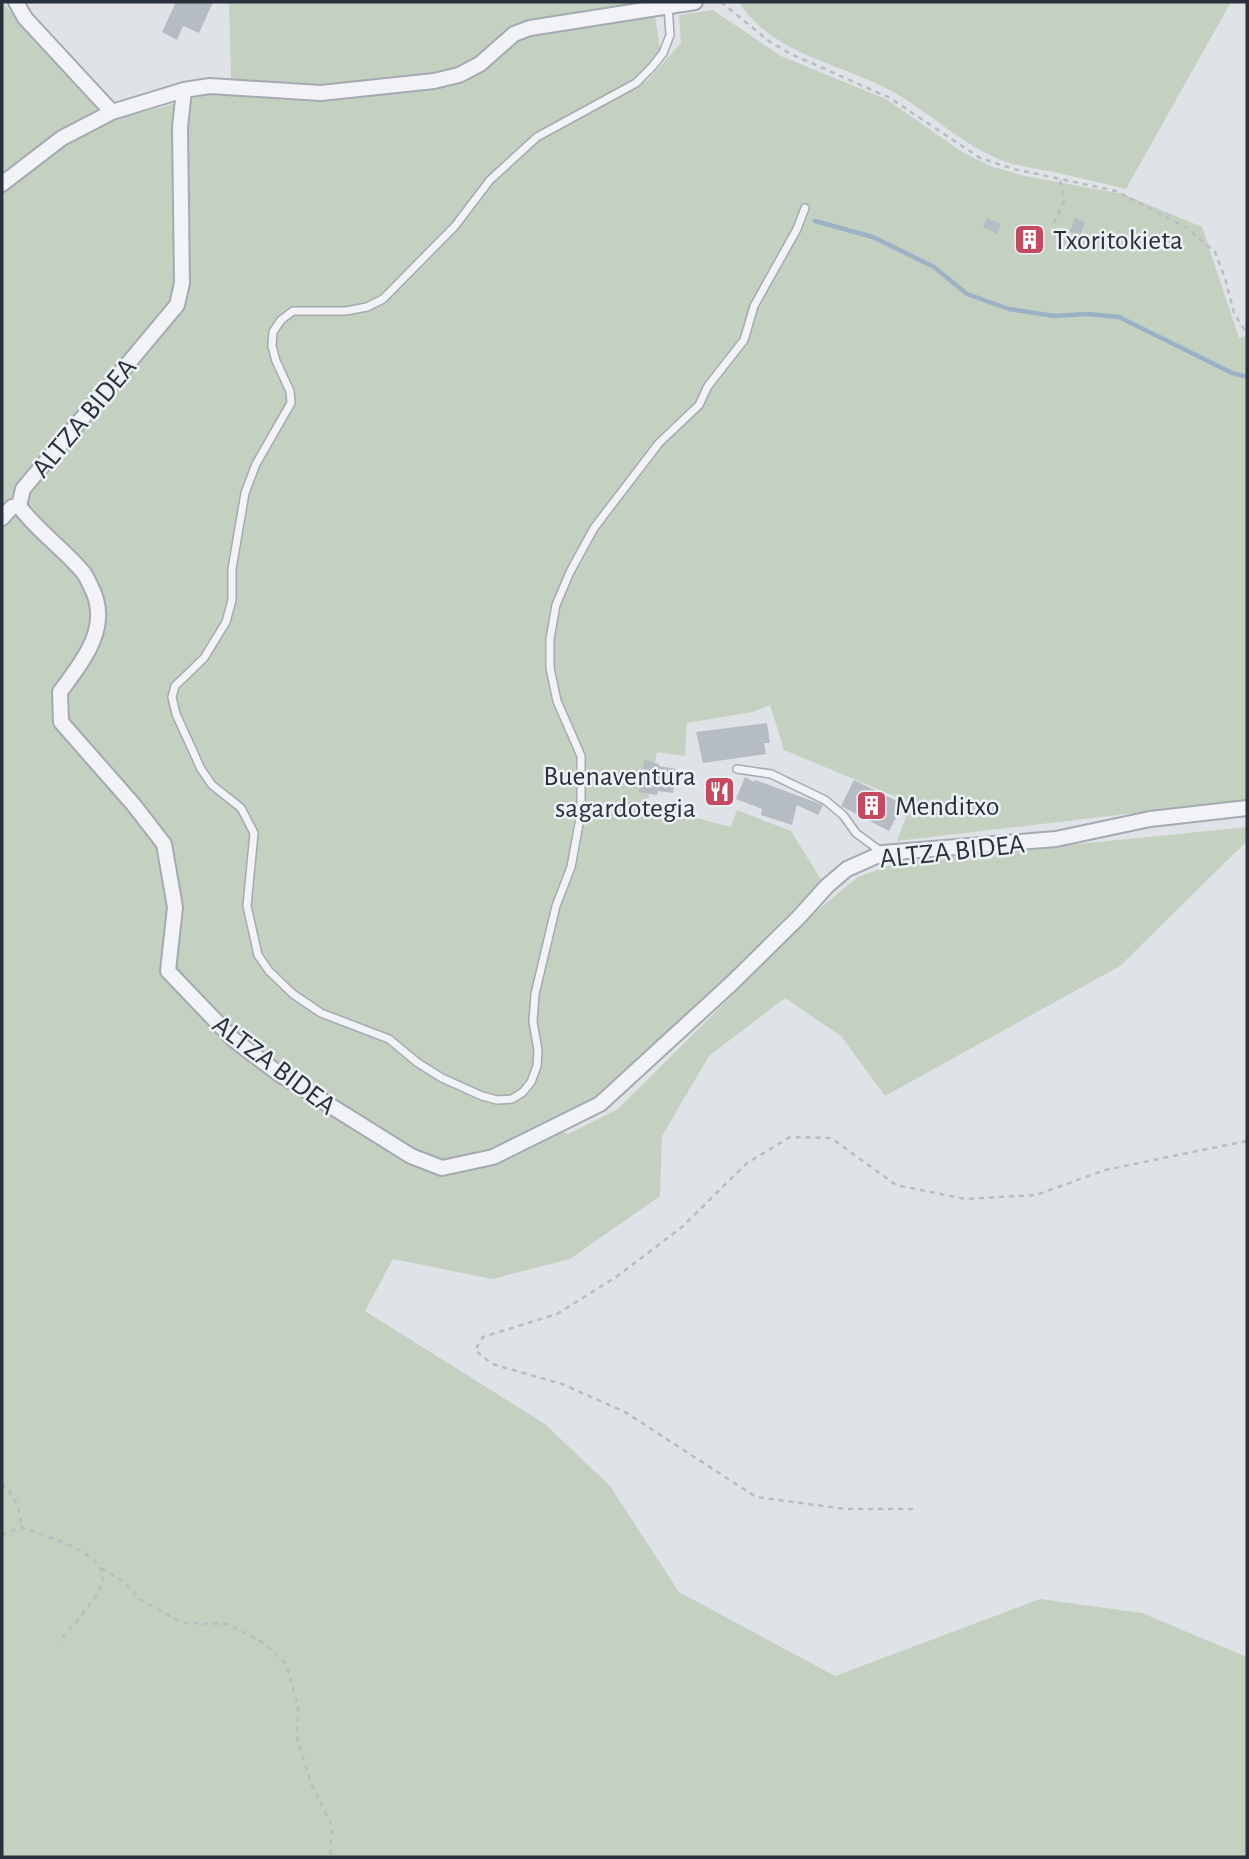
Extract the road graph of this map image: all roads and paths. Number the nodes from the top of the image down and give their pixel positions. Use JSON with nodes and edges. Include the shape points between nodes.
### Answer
{"nodes":[{"id":1,"x":16,"y":2,"type":"edge"},
{"id":2,"x":695,"y":2,"type":"edge"},
{"id":3,"x":721,"y":2,"type":"edge"},
{"id":4,"x":669,"y":4,"type":"edge"},
{"id":5,"x":184,"y":90,"type":"junction"},
{"id":6,"x":112,"y":112,"type":"junction"},
{"id":7,"x":1060,"y":179,"type":"junction"},
{"id":8,"x":2,"y":184,"type":"edge"},
{"id":9,"x":805,"y":208,"type":"dead end"},
{"id":10,"x":1054,"y":223,"type":"dead end"},
{"id":11,"x":1247,"y":334,"type":"edge"},
{"id":12,"x":19,"y":506,"type":"junction"},
{"id":13,"x":2,"y":517,"type":"edge"},
{"id":14,"x":737,"y":769,"type":"dead end"},
{"id":15,"x":1247,"y":808,"type":"edge"},
{"id":16,"x":883,"y":853,"type":"junction"},
{"id":17,"x":1247,"y":1141,"type":"edge"},
{"id":18,"x":2,"y":1483,"type":"edge"},
{"id":19,"x":914,"y":1509,"type":"dead end"},
{"id":20,"x":21,"y":1527,"type":"junction"},
{"id":21,"x":2,"y":1535,"type":"edge"},
{"id":22,"x":101,"y":1568,"type":"junction"},
{"id":23,"x":58,"y":1642,"type":"dead end"},
{"id":24,"x":330,"y":1857,"type":"edge"}],
"edges":[{"from":1,"to":6,"type":"street","via":[[25,18]]},
{"from":2,"to":4,"type":"street"},
{"from":3,"to":7,"type":"path","via":[[770,42],[890,98],[980,158]]},
{"from":4,"to":5,"type":"street","via":[[530,28],[514,34],[480,64],[434,81],[321,93],[211,86]]},
{"from":4,"to":9,"type":"lane","via":[[670,35],[652,67],[636,83],[537,138],[490,180],[456,226],[383,299],[346,311],[293,312],[281,320],[273,332],[272,346],[291,403],[244,493],[226,622],[204,658],[175,686],[172,697],[201,769],[212,785],[241,808],[254,833],[247,906],[258,955],[269,971],[321,1013],[389,1039],[418,1063],[482,1096],[512,1099],[531,1082],[537,1066],[535,994],[582,813],[581,756],[557,701],[550,668],[556,606],[594,528],[659,443],[699,405],[744,340],[754,306]]},
{"from":5,"to":6,"type":"street"},
{"from":5,"to":12,"type":"street","name":"ALTZA BIDEA","via":[[180,127],[182,283],[177,305],[23,489]]},
{"from":6,"to":8,"type":"street","via":[[62,138]]},
{"from":7,"to":10,"type":"path","via":[[1064,201]]},
{"from":7,"to":11,"type":"path","via":[[1116,191],[1187,228],[1215,252],[1234,313]]},
{"from":12,"to":13,"type":"street"},
{"from":12,"to":16,"type":"street","name":"ALTZA BIDEA","via":[[84,573],[98,603],[97,633],[60,692],[61,722],[164,844],[175,907],[168,971],[233,1039],[278,1073],[411,1156],[442,1168],[493,1157],[600,1104],[732,983],[827,886],[847,869]]},
{"from":14,"to":16,"type":"lane","via":[[771,774],[825,800]]},
{"from":15,"to":16,"type":"street","name":"ALTZA BIDEA","via":[[1150,819],[1056,839]]},
{"from":17,"to":19,"type":"path","via":[[1105,1170],[1036,1195],[965,1199],[896,1185],[831,1138],[790,1137],[747,1163],[682,1227],[616,1277],[557,1314],[483,1337],[475,1350],[492,1364],[562,1384],[625,1412],[756,1497],[846,1509]]},
{"from":18,"to":20,"type":"path","via":[[21,1512]]},
{"from":20,"to":21,"type":"path"},
{"from":20,"to":22,"type":"path","via":[[88,1554]]},
{"from":22,"to":23,"type":"path","via":[[103,1582]]},
{"from":22,"to":24,"type":"path","via":[[124,1582],[139,1599],[183,1623],[227,1624],[264,1643],[286,1664],[298,1705],[297,1738],[310,1781],[332,1826]]}]}
